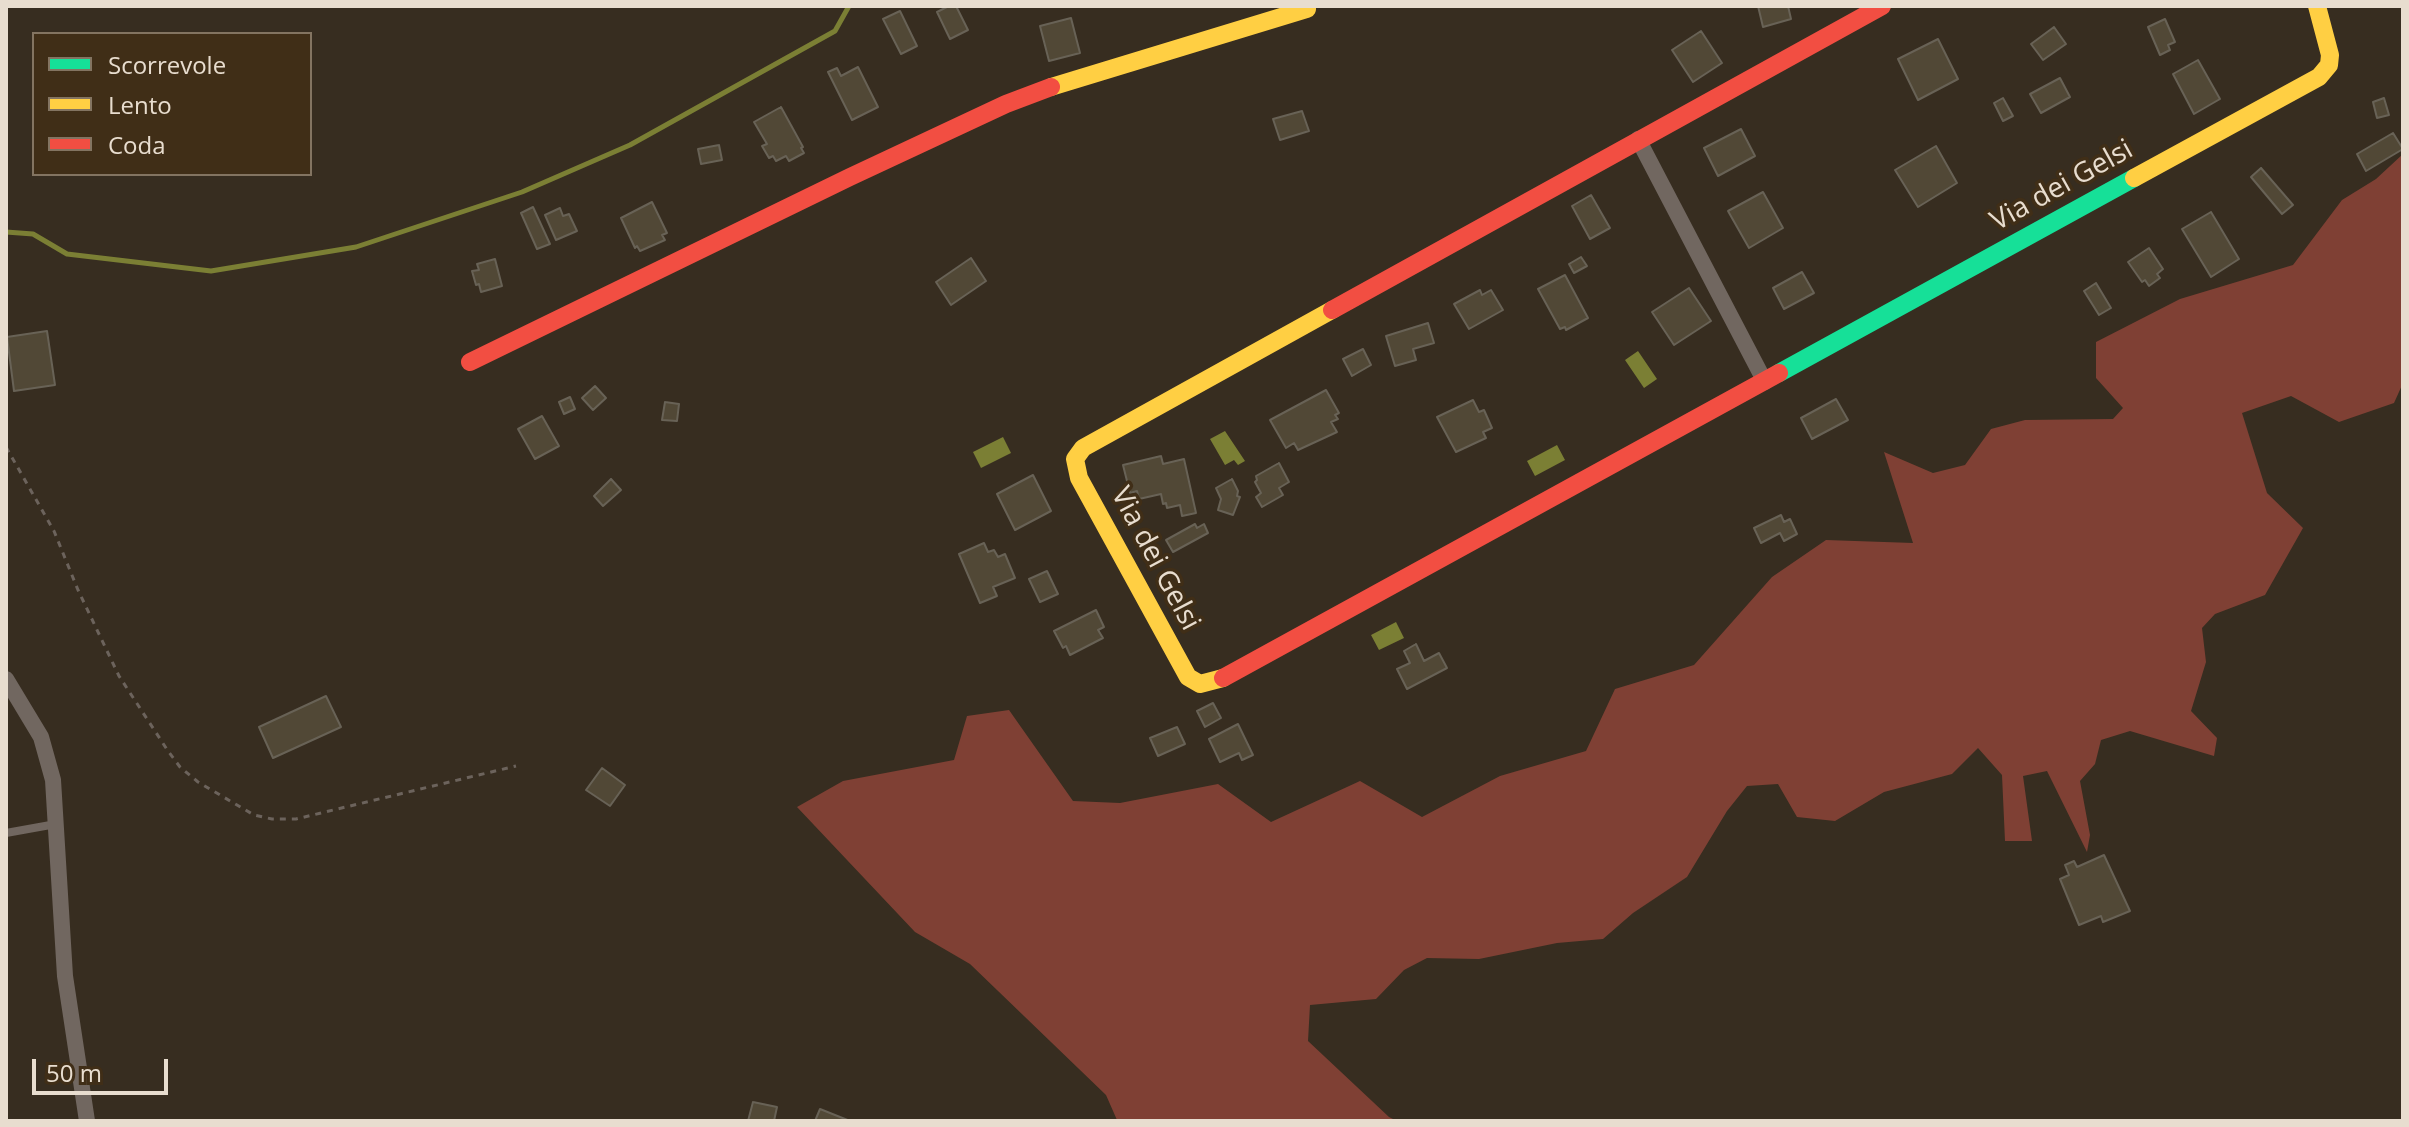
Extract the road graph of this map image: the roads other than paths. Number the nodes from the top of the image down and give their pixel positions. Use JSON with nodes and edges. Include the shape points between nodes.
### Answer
{"nodes":[{"id":1,"x":1882,"y":6,"type":"edge"},
{"id":2,"x":2317,"y":6,"type":"edge"},
{"id":3,"x":1308,"y":7,"type":"edge"},
{"id":4,"x":1638,"y":139,"type":"junction"},
{"id":5,"x":470,"y":362,"type":"dead end"},
{"id":6,"x":1765,"y":382,"type":"junction"},
{"id":7,"x":6,"y":679,"type":"edge"},
{"id":8,"x":57,"y":824,"type":"junction"},
{"id":9,"x":6,"y":833,"type":"edge"},
{"id":10,"x":87,"y":1121,"type":"edge"}],
"edges":[{"from":1,"to":4,"type":"street","name":"Via dei Gelsi"},
{"from":2,"to":6,"type":"street","name":"Via dei Gelsi","via":[[2330,55],[2319,77]]},
{"from":3,"to":5,"type":"street","via":[[1006,104]]},
{"from":4,"to":6,"type":"street"},
{"from":4,"to":6,"type":"street","name":"Via dei Gelsi","via":[[1088,444],[1075,459],[1079,478],[1184,671],[1205,685]]},
{"from":7,"to":8,"type":"street","via":[[43,745]]},
{"from":8,"to":9,"type":"lane"},
{"from":8,"to":10,"type":"street","via":[[65,976]]}]}
